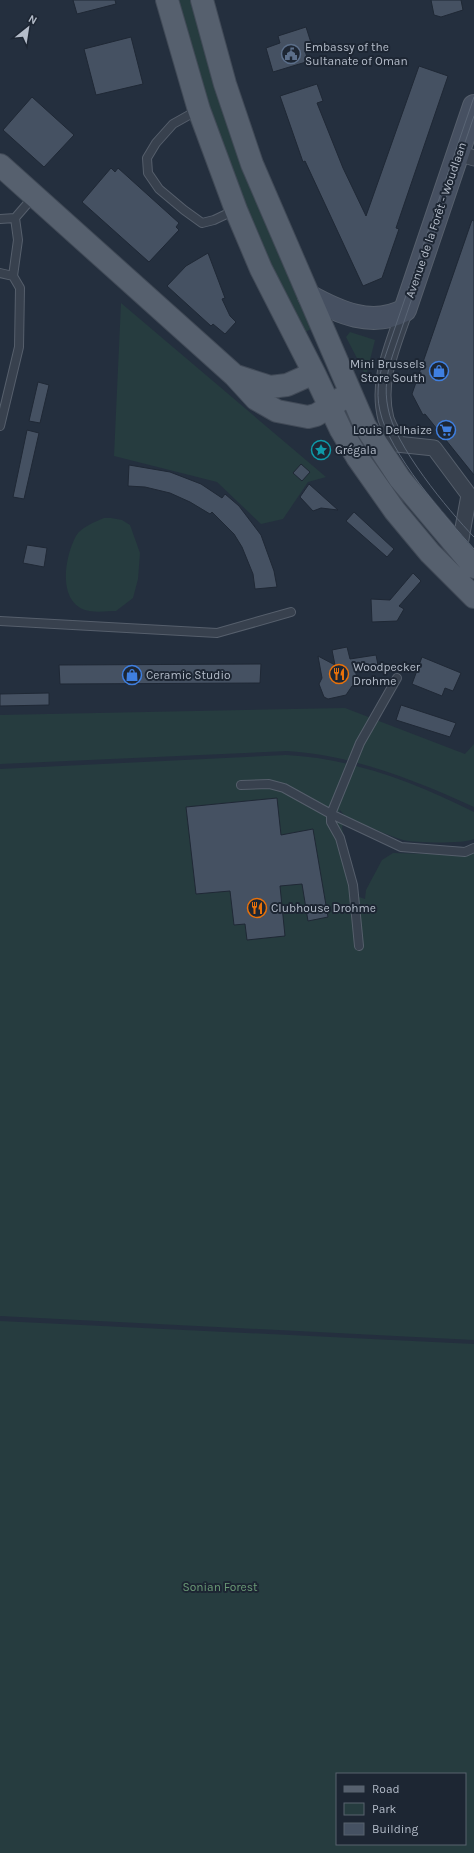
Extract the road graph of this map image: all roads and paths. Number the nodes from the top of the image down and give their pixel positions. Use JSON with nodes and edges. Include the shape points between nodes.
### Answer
{"nodes":[{"id":1,"x":167,"y":0,"type":"edge"},
{"id":2,"x":202,"y":0,"type":"edge"},
{"id":3,"x":474,"y":106,"type":"edge"},
{"id":4,"x":199,"y":110,"type":"junction"},
{"id":5,"x":466,"y":156,"type":"edge"},
{"id":6,"x":0,"y":165,"type":"edge"},
{"id":7,"x":34,"y":195,"type":"junction"},
{"id":8,"x":236,"y":210,"type":"junction"},
{"id":9,"x":15,"y":218,"type":"junction"},
{"id":10,"x":0,"y":219,"type":"edge"},
{"id":11,"x":0,"y":273,"type":"edge"},
{"id":12,"x":13,"y":276,"type":"junction"},
{"id":13,"x":308,"y":296,"type":"junction"},
{"id":14,"x":405,"y":310,"type":"junction"},
{"id":15,"x":314,"y":373,"type":"junction"},
{"id":16,"x":234,"y":375,"type":"junction"},
{"id":17,"x":348,"y":384,"type":"junction"},
{"id":18,"x":330,"y":407,"type":"junction"},
{"id":19,"x":0,"y":426,"type":"edge"},
{"id":20,"x":376,"y":444,"type":"junction"},
{"id":21,"x":399,"y":444,"type":"junction"},
{"id":22,"x":459,"y":550,"type":"junction"},
{"id":23,"x":474,"y":567,"type":"edge"},
{"id":24,"x":474,"y":597,"type":"edge"},
{"id":25,"x":291,"y":612,"type":"dead end"},
{"id":26,"x":0,"y":622,"type":"edge"},
{"id":27,"x":397,"y":678,"type":"dead end"},
{"id":28,"x":240,"y":786,"type":"dead end"},
{"id":29,"x":331,"y":814,"type":"junction"},
{"id":30,"x":474,"y":848,"type":"edge"},
{"id":31,"x":360,"y":946,"type":"dead end"}],
"edges":[{"from":1,"to":4,"type":"main road"},
{"from":2,"to":13,"type":"main road","via":[[225,84],[252,164]]},
{"from":3,"to":5,"type":"street","name":"Avenue de la Forêt - Woudlaan"},
{"from":4,"to":8,"type":"main road"},
{"from":4,"to":8,"type":"lane","via":[[174,124],[156,143],[147,158],[148,173],[159,189],[202,223]]},
{"from":5,"to":14,"type":"street","name":"Avenue de la Forêt - Woudlaan"},
{"from":6,"to":7,"type":"main road"},
{"from":7,"to":9,"type":"lane"},
{"from":7,"to":16,"type":"main road"},
{"from":8,"to":15,"type":"main road","via":[[261,269]]},
{"from":9,"to":10,"type":"lane"},
{"from":9,"to":12,"type":"lane","via":[[18,240]]},
{"from":11,"to":12,"type":"lane"},
{"from":12,"to":19,"type":"lane","via":[[20,288],[19,347]]},
{"from":13,"to":14,"type":"street","name":"Avenue de la Forêt - Woudlaan","via":[[328,307],[367,319]]},
{"from":13,"to":17,"type":"main road"},
{"from":14,"to":21,"type":"street","name":"Avenue de la Forêt - Woudlaan","via":[[382,383],[386,418]]},
{"from":15,"to":16,"type":"main road","via":[[287,385],[270,386]]},
{"from":15,"to":17,"type":"main road"},
{"from":15,"to":18,"type":"main road"},
{"from":16,"to":18,"type":"main road","via":[[256,399],[276,411],[308,417]]},
{"from":17,"to":18,"type":"main road","via":[[339,401]]},
{"from":17,"to":20,"type":"main road","via":[[365,426]]},
{"from":18,"to":24,"type":"main road","via":[[344,437],[395,511],[430,553]]},
{"from":20,"to":21,"type":"street"},
{"from":20,"to":22,"type":"main road","via":[[400,479]]},
{"from":21,"to":22,"type":"street","via":[[434,448],[470,495]]},
{"from":22,"to":23,"type":"main road"},
{"from":25,"to":26,"type":"lane","via":[[217,633]]},
{"from":27,"to":29,"type":"lane","via":[[360,743]]},
{"from":28,"to":29,"type":"lane","via":[[269,784],[284,788]]},
{"from":29,"to":30,"type":"lane","via":[[401,847],[464,852]]},
{"from":29,"to":31,"type":"lane","via":[[331,822],[340,838],[354,885]]}]}
